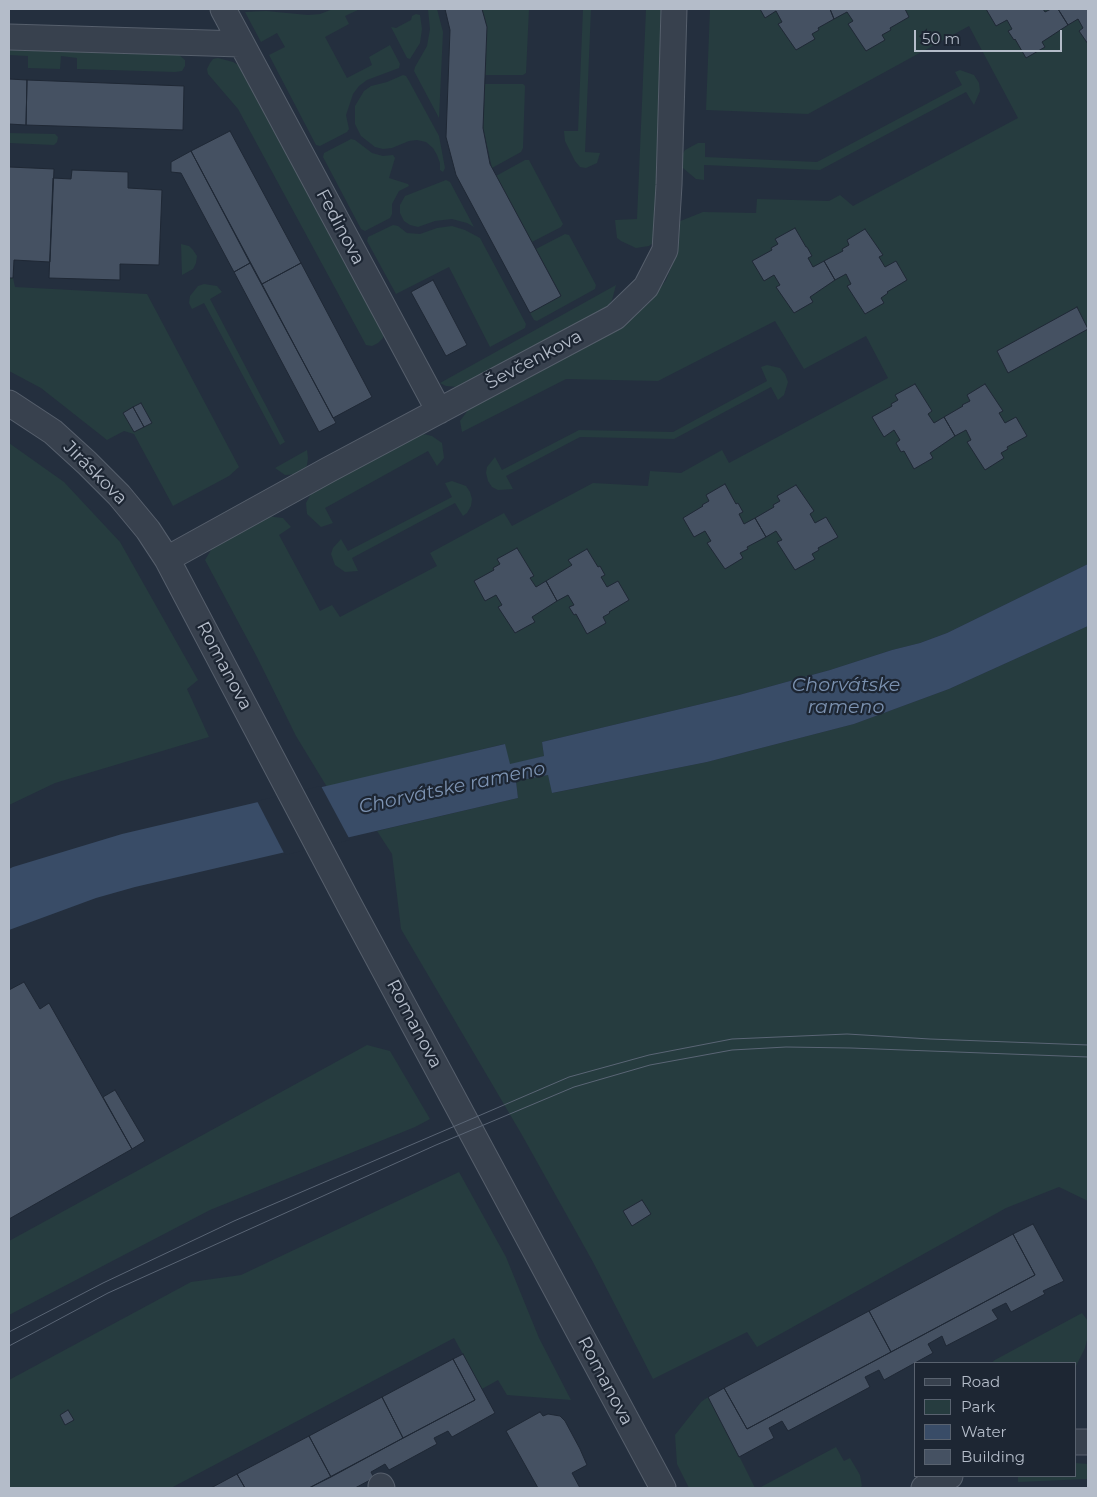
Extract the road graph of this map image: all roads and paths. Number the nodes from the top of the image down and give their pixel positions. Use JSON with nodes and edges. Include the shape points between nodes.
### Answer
{"nodes":[{"id":1,"x":223,"y":9,"type":"edge"},
{"id":2,"x":674,"y":9,"type":"edge"},
{"id":3,"x":9,"y":37,"type":"edge"},
{"id":4,"x":241,"y":44,"type":"junction"},
{"id":5,"x":9,"y":403,"type":"edge"},
{"id":6,"x":439,"y":411,"type":"junction"},
{"id":7,"x":167,"y":559,"type":"junction"},
{"id":8,"x":948,"y":1477,"type":"edge"},
{"id":9,"x":663,"y":1488,"type":"edge"},
{"id":10,"x":924,"y":1488,"type":"edge"}],
"edges":[{"from":1,"to":4,"type":"street","name":"Fedinova"},
{"from":2,"to":6,"type":"street","name":"Ševčenkova","via":[[670,185],[665,250],[646,287],[615,317]]},
{"from":3,"to":4,"type":"street"},
{"from":4,"to":6,"type":"street","name":"Fedinova"},
{"from":5,"to":7,"type":"street","name":"Jiráskova","via":[[53,432],[87,463],[119,495]]},
{"from":6,"to":7,"type":"street","name":"Ševčenkova"},
{"from":7,"to":9,"type":"street","name":"Romanova"},
{"from":8,"to":10,"type":"street"}]}
